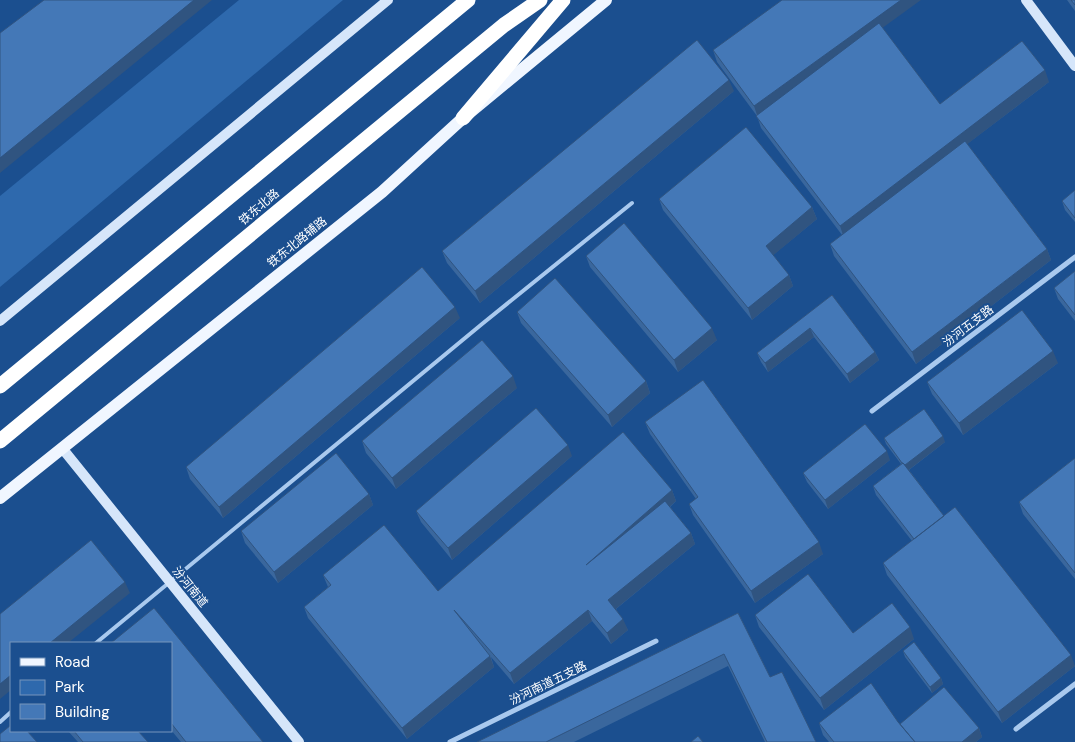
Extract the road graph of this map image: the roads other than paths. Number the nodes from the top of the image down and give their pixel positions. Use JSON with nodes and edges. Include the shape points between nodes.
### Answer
{"nodes":[{"id":1,"x":388,"y":0,"type":"edge"},
{"id":2,"x":468,"y":0,"type":"edge"},
{"id":3,"x":540,"y":0,"type":"edge"},
{"id":4,"x":563,"y":0,"type":"edge"},
{"id":5,"x":606,"y":0,"type":"edge"},
{"id":6,"x":1026,"y":0,"type":"edge"},
{"id":7,"x":1075,"y":66,"type":"edge"},
{"id":8,"x":463,"y":118,"type":"junction"},
{"id":9,"x":632,"y":203,"type":"dead end"},
{"id":10,"x":1075,"y":257,"type":"edge"},
{"id":11,"x":0,"y":321,"type":"edge"},
{"id":12,"x":0,"y":386,"type":"edge"},
{"id":13,"x":872,"y":411,"type":"dead end"},
{"id":14,"x":0,"y":441,"type":"edge"},
{"id":15,"x":62,"y":448,"type":"junction"},
{"id":16,"x":0,"y":498,"type":"edge"},
{"id":17,"x":170,"y":582,"type":"junction"},
{"id":18,"x":656,"y":641,"type":"dead end"},
{"id":19,"x":97,"y":642,"type":"edge"},
{"id":20,"x":1075,"y":684,"type":"edge"},
{"id":21,"x":10,"y":713,"type":"edge"},
{"id":22,"x":0,"y":722,"type":"edge"},
{"id":23,"x":1016,"y":730,"type":"dead end"},
{"id":24,"x":299,"y":742,"type":"edge"},
{"id":25,"x":450,"y":742,"type":"edge"}],
"edges":[{"from":1,"to":11,"type":"street"},
{"from":2,"to":12,"type":"highway"},
{"from":3,"to":14,"type":"highway","name":"铁东北路","via":[[504,25]]},
{"from":4,"to":8,"type":"highway"},
{"from":5,"to":8,"type":"main road","name":"铁东北路辅路"},
{"from":6,"to":7,"type":"street"},
{"from":8,"to":15,"type":"main road","name":"铁东北路辅路","via":[[382,192]]},
{"from":9,"to":17,"type":"lane"},
{"from":10,"to":13,"type":"street","name":"汾河五支路"},
{"from":15,"to":16,"type":"main road","name":"铁东北路辅路"},
{"from":15,"to":17,"type":"street","name":"汾河南道"},
{"from":17,"to":19,"type":"lane"},
{"from":17,"to":24,"type":"street","name":"汾河南道"},
{"from":18,"to":25,"type":"street","name":"汾河南道五支路"},
{"from":20,"to":23,"type":"street"},
{"from":21,"to":22,"type":"lane"}]}
